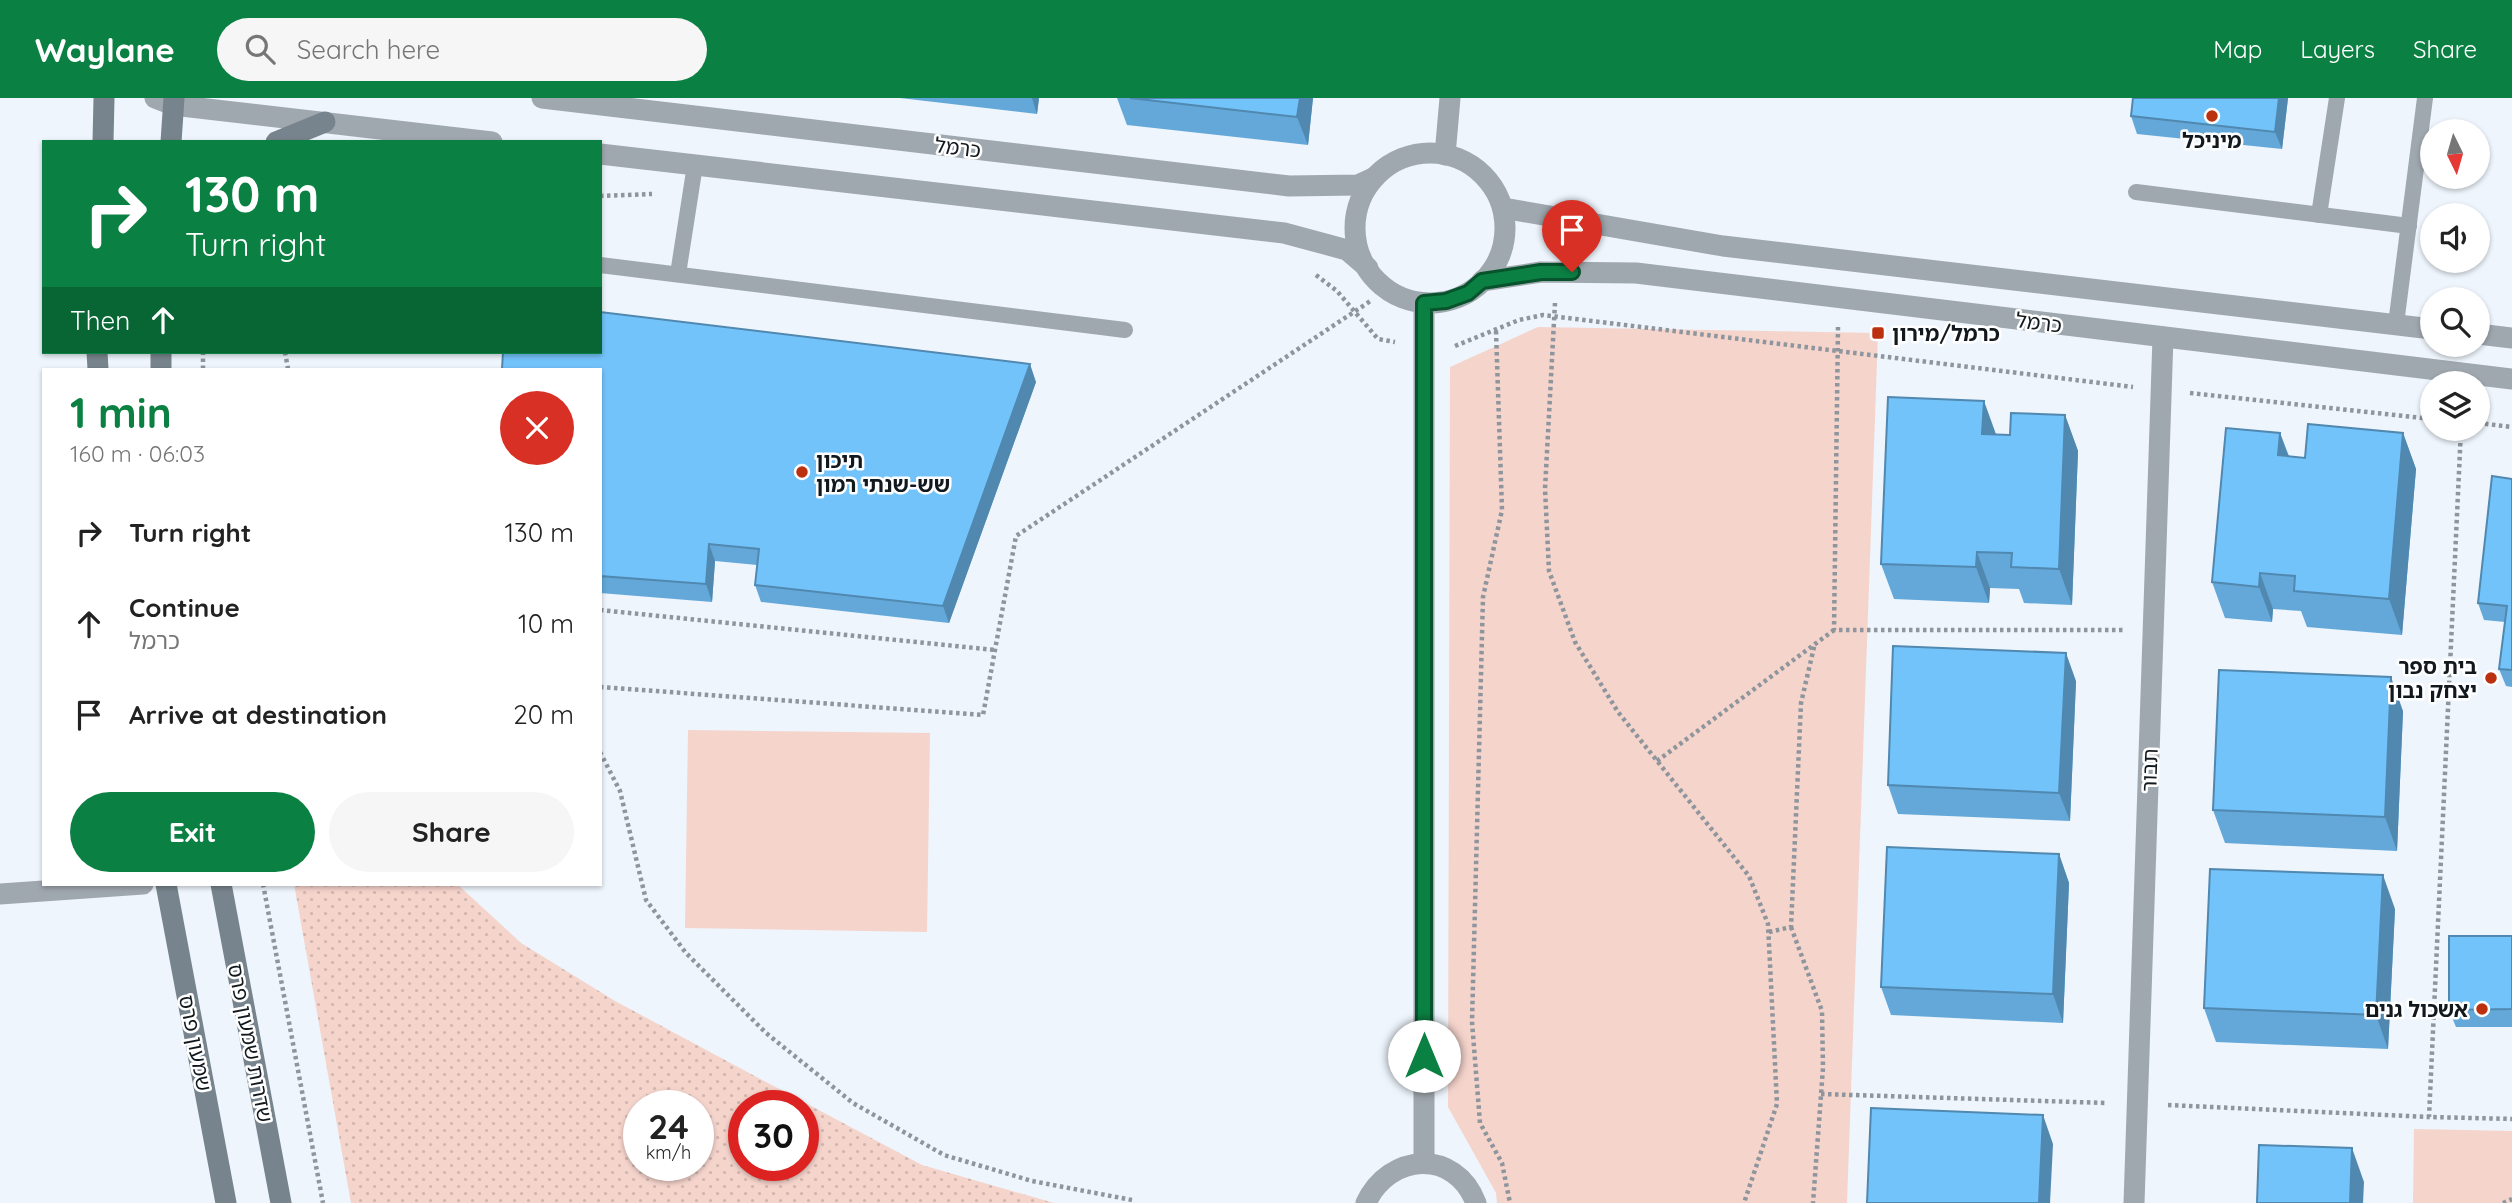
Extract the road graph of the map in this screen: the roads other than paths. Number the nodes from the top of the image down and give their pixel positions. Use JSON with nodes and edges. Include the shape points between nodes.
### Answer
{"nodes":[{"id":1,"x":104,"y":98,"type":"edge"},
{"id":2,"x":542,"y":98,"type":"edge"},
{"id":3,"x":1450,"y":98,"type":"edge"},
{"id":4,"x":2337,"y":98,"type":"edge"},
{"id":5,"x":2425,"y":98,"type":"edge"},
{"id":6,"x":168,"y":100,"type":"edge"},
{"id":7,"x":325,"y":122,"type":"junction"},
{"id":8,"x":103,"y":140,"type":"edge"},
{"id":9,"x":171,"y":140,"type":"edge"},
{"id":10,"x":281,"y":140,"type":"edge"},
{"id":11,"x":475,"y":140,"type":"edge"},
{"id":12,"x":602,"y":154,"type":"edge"},
{"id":13,"x":1445,"y":155,"type":"junction"},
{"id":14,"x":695,"y":165,"type":"junction"},
{"id":15,"x":1373,"y":178,"type":"junction"},
{"id":16,"x":2136,"y":192,"type":"dead end"},
{"id":17,"x":1503,"y":208,"type":"junction"},
{"id":18,"x":2319,"y":215,"type":"junction"},
{"id":19,"x":2409,"y":226,"type":"junction"},
{"id":20,"x":602,"y":265,"type":"edge"},
{"id":21,"x":1367,"y":268,"type":"junction"},
{"id":22,"x":678,"y":274,"type":"junction"},
{"id":23,"x":1482,"y":281,"type":"junction"},
{"id":24,"x":1424,"y":303,"type":"junction"},
{"id":25,"x":2396,"y":324,"type":"junction"},
{"id":26,"x":2420,"y":327,"type":"edge"},
{"id":27,"x":1125,"y":330,"type":"dead end"},
{"id":28,"x":2490,"y":335,"type":"edge"},
{"id":29,"x":2163,"y":337,"type":"junction"},
{"id":30,"x":2512,"y":338,"type":"edge"},
{"id":31,"x":2512,"y":379,"type":"edge"},
{"id":32,"x":114,"y":886,"type":"edge"},
{"id":33,"x":166,"y":886,"type":"edge"},
{"id":34,"x":221,"y":886,"type":"edge"},
{"id":35,"x":0,"y":894,"type":"edge"},
{"id":36,"x":1424,"y":1163,"type":"junction"},
{"id":37,"x":226,"y":1203,"type":"edge"},
{"id":38,"x":281,"y":1203,"type":"edge"},
{"id":39,"x":1366,"y":1203,"type":"edge"},
{"id":40,"x":1476,"y":1203,"type":"edge"},
{"id":41,"x":2134,"y":1203,"type":"edge"}],
"edges":[{"from":1,"to":8,"type":"street"},
{"from":2,"to":15,"type":"street","name":"כרמל","via":[[1289,186],[1359,185]]},
{"from":3,"to":13,"type":"street"},
{"from":4,"to":18,"type":"lane"},
{"from":5,"to":19,"type":"lane"},
{"from":6,"to":7,"type":"street"},
{"from":6,"to":9,"type":"street"},
{"from":7,"to":10,"type":"street"},
{"from":7,"to":11,"type":"street"},
{"from":12,"to":14,"type":"street"},
{"from":13,"to":15,"type":"street","via":[[1410,155]]},
{"from":13,"to":17,"type":"street","via":[[1477,169],[1494,187]]},
{"from":14,"to":21,"type":"street","via":[[1284,233],[1347,250]]},
{"from":14,"to":22,"type":"lane"},
{"from":15,"to":21,"type":"street","via":[[1361,197],[1355,226]]},
{"from":16,"to":18,"type":"lane"},
{"from":17,"to":23,"type":"street","via":[[1504,244],[1498,261]]},
{"from":17,"to":25,"type":"street","name":"כרמל","via":[[1723,246]]},
{"from":18,"to":19,"type":"lane"},
{"from":19,"to":25,"type":"lane"},
{"from":20,"to":22,"type":"lane"},
{"from":21,"to":24,"type":"street","via":[[1387,290]]},
{"from":22,"to":27,"type":"lane"},
{"from":23,"to":24,"type":"street","via":[[1468,293]]},
{"from":23,"to":29,"type":"street","name":"כרמל","via":[[1558,272],[1636,272]]},
{"from":24,"to":36,"type":"street"},
{"from":25,"to":26,"type":"street","name":"כרמל"},
{"from":28,"to":30,"type":"street"},
{"from":29,"to":31,"type":"street","name":"כרמל"},
{"from":29,"to":41,"type":"street","name":"תבור"},
{"from":32,"to":35,"type":"street"},
{"from":33,"to":37,"type":"street","name":"שמעון פרס"},
{"from":34,"to":38,"type":"street","name":"שדרות שמעון פרס"},
{"from":36,"to":39,"type":"street","via":[[1388,1173]]},
{"from":36,"to":40,"type":"street","via":[[1459,1177]]}]}
